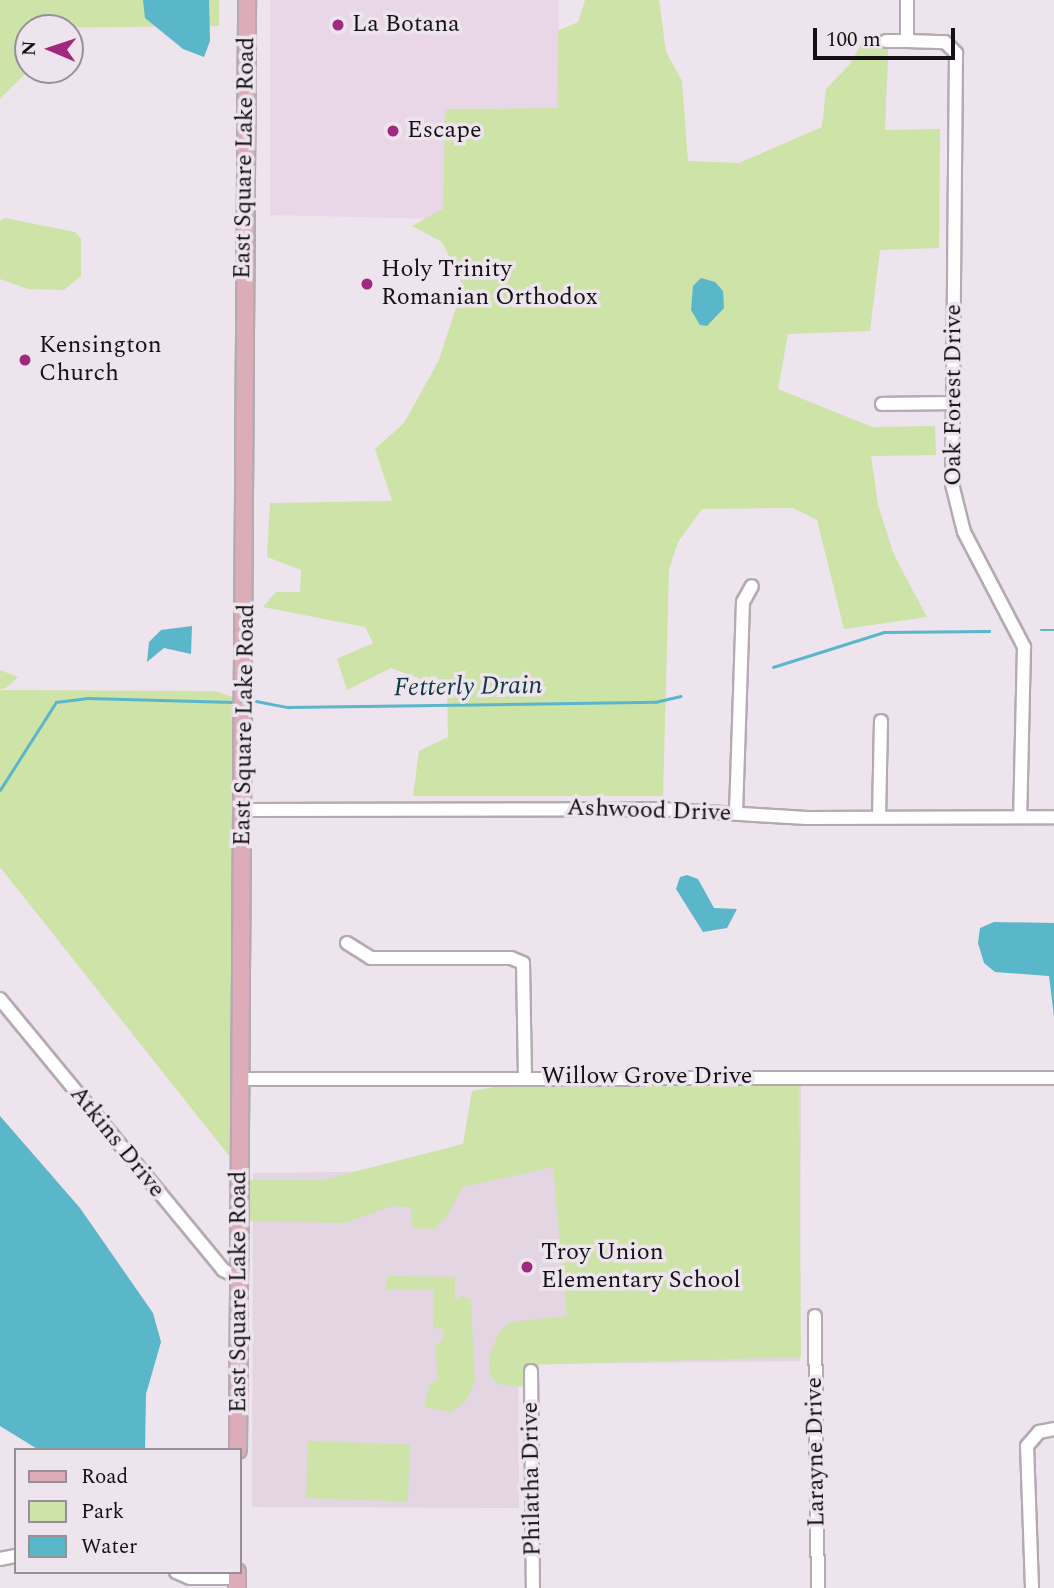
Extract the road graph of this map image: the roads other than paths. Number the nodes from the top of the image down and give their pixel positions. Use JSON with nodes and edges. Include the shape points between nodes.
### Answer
{"nodes":[{"id":1,"x":247,"y":0,"type":"edge"},
{"id":2,"x":907,"y":0,"type":"edge"},
{"id":3,"x":886,"y":41,"type":"dead end"},
{"id":4,"x":906,"y":41,"type":"junction"},
{"id":5,"x":882,"y":404,"type":"dead end"},
{"id":6,"x":953,"y":404,"type":"junction"},
{"id":7,"x":752,"y":586,"type":"dead end"},
{"id":8,"x":881,"y":721,"type":"dead end"},
{"id":9,"x":243,"y":810,"type":"junction"},
{"id":10,"x":736,"y":813,"type":"junction"},
{"id":11,"x":879,"y":817,"type":"junction"},
{"id":12,"x":1020,"y":817,"type":"junction"},
{"id":13,"x":1054,"y":817,"type":"edge"},
{"id":14,"x":347,"y":943,"type":"dead end"},
{"id":15,"x":1,"y":1003,"type":"edge"},
{"id":16,"x":526,"y":1077,"type":"junction"},
{"id":17,"x":1054,"y":1078,"type":"edge"},
{"id":18,"x":241,"y":1079,"type":"junction"},
{"id":19,"x":239,"y":1278,"type":"junction"},
{"id":20,"x":815,"y":1316,"type":"dead end"},
{"id":21,"x":531,"y":1371,"type":"dead end"},
{"id":22,"x":1054,"y":1429,"type":"edge"},
{"id":23,"x":238,"y":1448,"type":"edge"},
{"id":24,"x":181,"y":1574,"type":"edge"},
{"id":25,"x":237,"y":1579,"type":"edge"},
{"id":26,"x":533,"y":1588,"type":"edge"},
{"id":27,"x":818,"y":1588,"type":"edge"},
{"id":28,"x":1032,"y":1588,"type":"edge"}],
"edges":[{"from":1,"to":9,"type":"main road","name":"East Square Lake Road"},
{"from":2,"to":4,"type":"street"},
{"from":3,"to":4,"type":"street","name":"Oak Forest Drive"},
{"from":4,"to":6,"type":"street","name":"Oak Forest Drive","via":[[945,42],[956,53]]},
{"from":5,"to":6,"type":"street"},
{"from":6,"to":12,"type":"street","name":"Oak Forest Drive","via":[[956,511],[1016,624],[1026,656]]},
{"from":7,"to":10,"type":"street","via":[[743,602]]},
{"from":8,"to":11,"type":"street"},
{"from":9,"to":10,"type":"street","name":"Ashwood Drive","via":[[645,808]]},
{"from":9,"to":18,"type":"main road","name":"East Square Lake Road"},
{"from":10,"to":11,"type":"street","name":"Ashwood Drive"},
{"from":11,"to":12,"type":"street","name":"Ashwood Drive"},
{"from":12,"to":13,"type":"street","name":"Ashwood Drive"},
{"from":14,"to":16,"type":"street","via":[[371,958],[511,958],[523,963]]},
{"from":15,"to":19,"type":"street","name":"Atkins Drive","via":[[223,1270]]},
{"from":16,"to":17,"type":"street","name":"Willow Grove Drive"},
{"from":16,"to":18,"type":"street","name":"Willow Grove Drive"},
{"from":18,"to":19,"type":"main road","name":"East Square Lake Road"},
{"from":19,"to":23,"type":"main road","name":"East Square Lake Road"},
{"from":20,"to":27,"type":"street","name":"Larayne Drive"},
{"from":21,"to":26,"type":"street","name":"Philatha Drive"},
{"from":22,"to":28,"type":"street","via":[[1032,1438],[1027,1451]]},
{"from":24,"to":25,"type":"street"}]}
